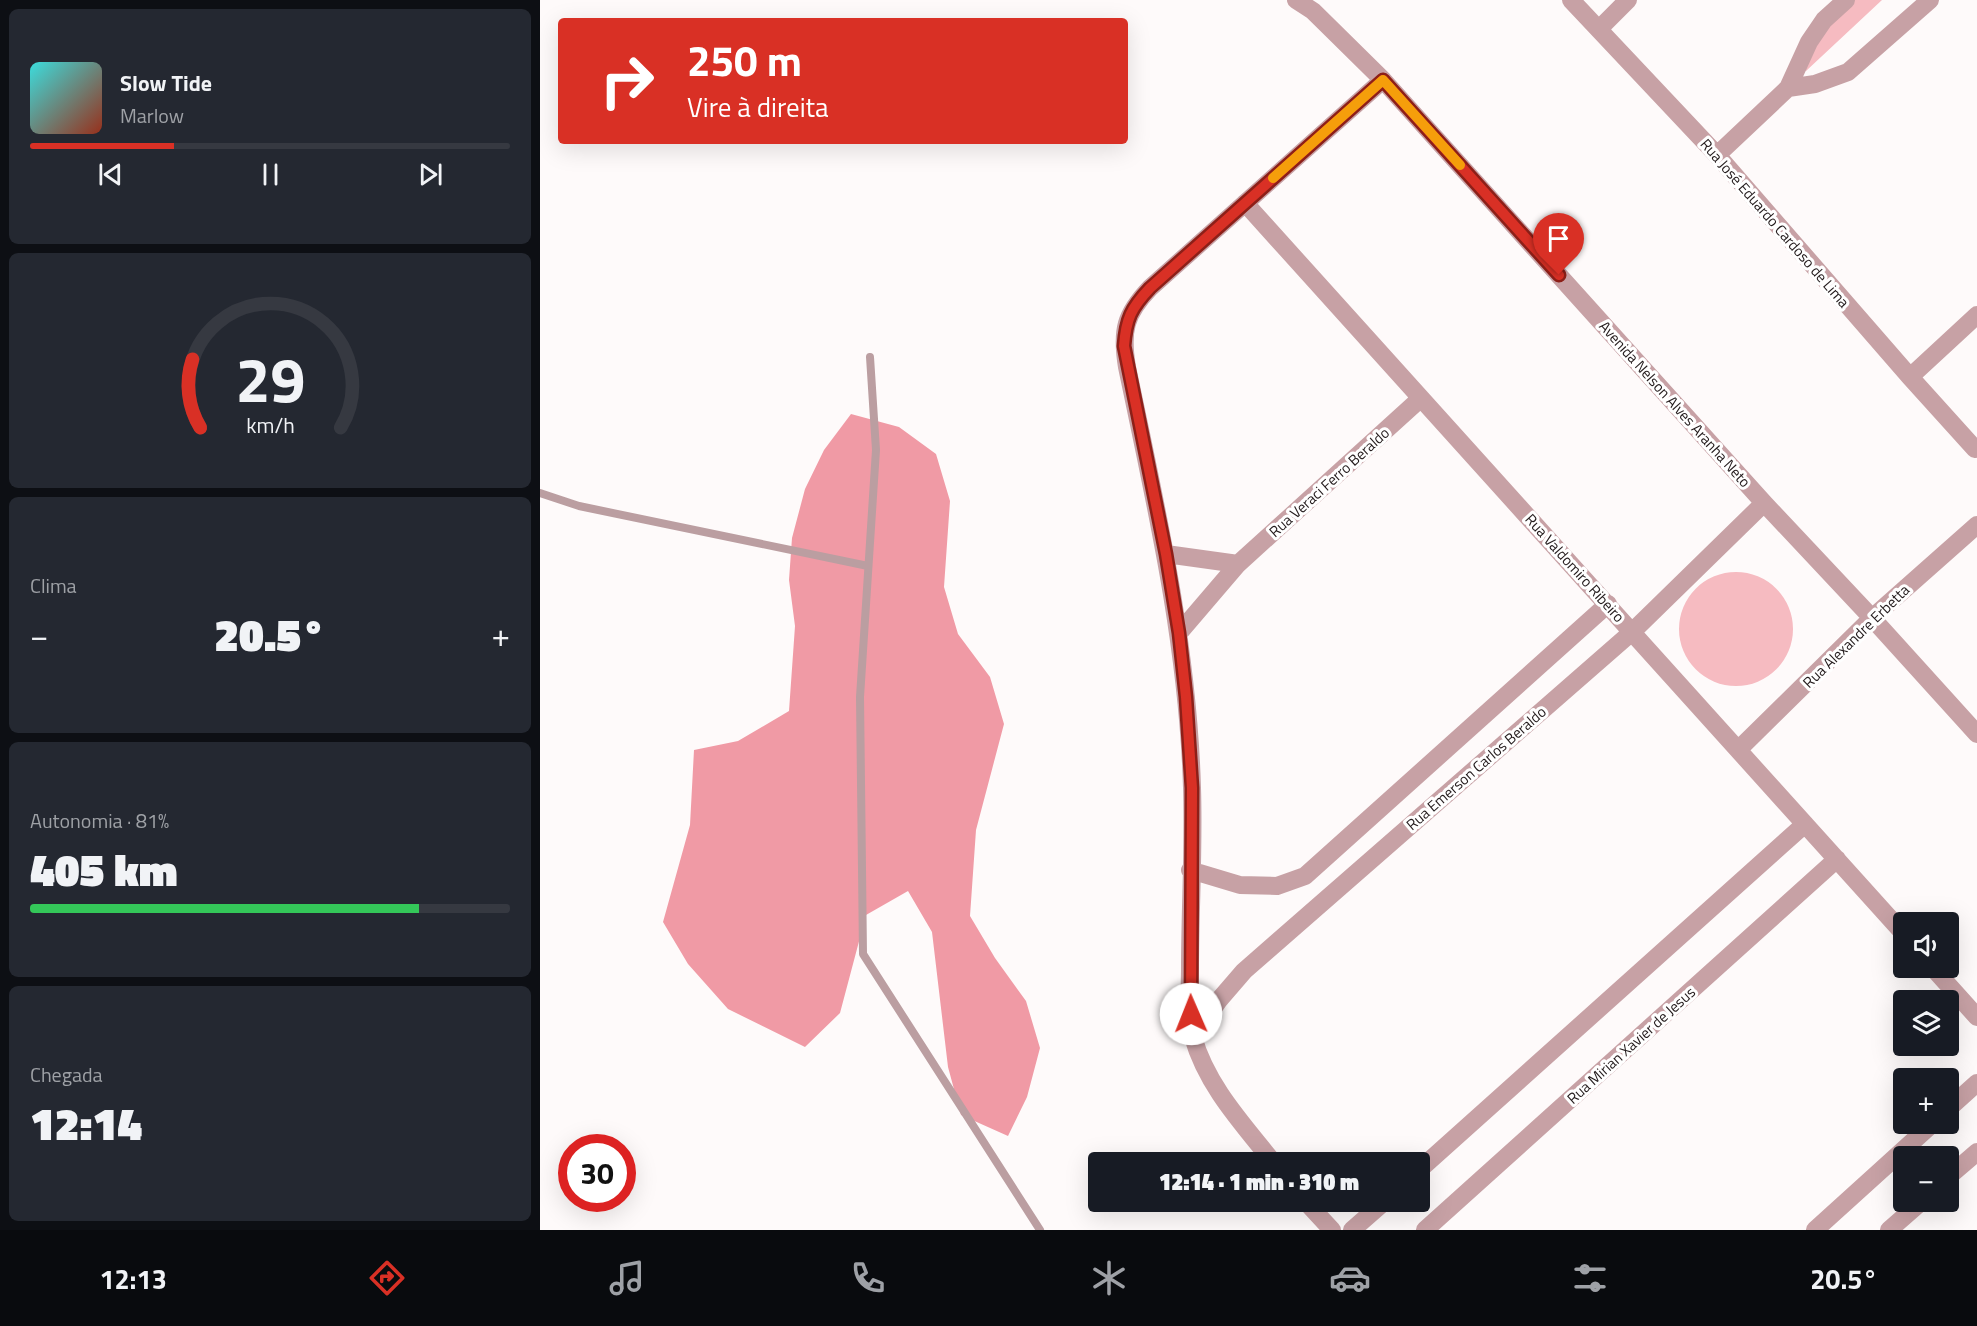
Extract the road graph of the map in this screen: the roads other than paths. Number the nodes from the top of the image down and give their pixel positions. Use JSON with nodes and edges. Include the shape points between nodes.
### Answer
{"nodes":[{"id":1,"x":1296,"y":0,"type":"edge"},
{"id":2,"x":1571,"y":0,"type":"edge"},
{"id":3,"x":1628,"y":0,"type":"edge"},
{"id":4,"x":1846,"y":0,"type":"edge"},
{"id":5,"x":1930,"y":0,"type":"edge"},
{"id":6,"x":1599,"y":29,"type":"junction"},
{"id":7,"x":1383,"y":80,"type":"junction"},
{"id":8,"x":1788,"y":88,"type":"junction"},
{"id":9,"x":1717,"y":155,"type":"junction"},
{"id":10,"x":1245,"y":203,"type":"junction"},
{"id":11,"x":1977,"y":315,"type":"edge"},
{"id":12,"x":1910,"y":377,"type":"junction"},
{"id":13,"x":1420,"y":399,"type":"junction"},
{"id":14,"x":1975,"y":449,"type":"dead end"},
{"id":15,"x":1764,"y":503,"type":"junction"},
{"id":16,"x":1977,"y":525,"type":"edge"},
{"id":17,"x":1166,"y":554,"type":"junction"},
{"id":18,"x":1238,"y":564,"type":"junction"},
{"id":19,"x":1608,"y":604,"type":"junction"},
{"id":20,"x":1872,"y":618,"type":"junction"},
{"id":21,"x":1632,"y":632,"type":"junction"},
{"id":22,"x":1179,"y":633,"type":"junction"},
{"id":23,"x":1977,"y":734,"type":"edge"},
{"id":24,"x":1738,"y":750,"type":"junction"},
{"id":25,"x":1805,"y":824,"type":"junction"},
{"id":26,"x":1837,"y":860,"type":"junction"},
{"id":27,"x":1190,"y":870,"type":"junction"},
{"id":28,"x":1893,"y":922,"type":"edge"},
{"id":29,"x":1942,"y":978,"type":"edge"},
{"id":30,"x":1977,"y":1017,"type":"edge"},
{"id":31,"x":1193,"y":1037,"type":"junction"},
{"id":32,"x":1977,"y":1083,"type":"edge"},
{"id":33,"x":1959,"y":1099,"type":"edge"},
{"id":34,"x":1921,"y":1134,"type":"edge"},
{"id":35,"x":1265,"y":1152,"type":"edge"},
{"id":36,"x":1977,"y":1152,"type":"edge"},
{"id":37,"x":1430,"y":1160,"type":"edge"},
{"id":38,"x":1959,"y":1168,"type":"edge"},
{"id":39,"x":1315,"y":1212,"type":"edge"},
{"id":40,"x":1373,"y":1212,"type":"edge"},
{"id":41,"x":1910,"y":1212,"type":"edge"},
{"id":42,"x":1332,"y":1230,"type":"edge"},
{"id":43,"x":1352,"y":1230,"type":"edge"},
{"id":44,"x":1425,"y":1230,"type":"edge"},
{"id":45,"x":1815,"y":1230,"type":"edge"},
{"id":46,"x":1889,"y":1230,"type":"edge"}],
"edges":[{"from":1,"to":7,"type":"street","name":"Avenida Nelson Alves Aranha Neto","via":[[1313,11]]},
{"from":2,"to":6,"type":"street","name":"Rua José Eduardo Cardoso de Lima"},
{"from":3,"to":6,"type":"street"},
{"from":4,"to":8,"type":"street","via":[[1824,20],[1809,42]]},
{"from":5,"to":8,"type":"street","via":[[1848,72],[1815,84]]},
{"from":6,"to":9,"type":"street","name":"Rua José Eduardo Cardoso de Lima"},
{"from":7,"to":10,"type":"street"},
{"from":7,"to":15,"type":"street","name":"Avenida Nelson Alves Aranha Neto"},
{"from":8,"to":9,"type":"street"},
{"from":9,"to":12,"type":"street","name":"Rua José Eduardo Cardoso de Lima"},
{"from":10,"to":13,"type":"street","name":"Rua Valdomiro Ribeiro"},
{"from":10,"to":17,"type":"street","via":[[1135,303],[1125,324],[1127,367]]},
{"from":11,"to":12,"type":"street"},
{"from":12,"to":14,"type":"street","name":"Rua José Eduardo Cardoso de Lima"},
{"from":13,"to":18,"type":"street","name":"Rua Veraci Ferro Beraldo"},
{"from":13,"to":19,"type":"street","name":"Rua Valdomiro Ribeiro"},
{"from":15,"to":20,"type":"street","name":"Avenida Nelson Alves Aranha Neto"},
{"from":15,"to":21,"type":"street","name":"Rua Emerson Carlos Beraldo"},
{"from":16,"to":20,"type":"street","name":"Rua Alexandre Erbetta"},
{"from":17,"to":18,"type":"street"},
{"from":17,"to":22,"type":"street"},
{"from":18,"to":22,"type":"street","name":"Rua Veraci Ferro Beraldo"},
{"from":19,"to":21,"type":"street","name":"Rua Valdomiro Ribeiro"},
{"from":19,"to":27,"type":"street","via":[[1305,876],[1277,886],[1240,885]]},
{"from":20,"to":23,"type":"street","name":"Avenida Nelson Alves Aranha Neto"},
{"from":20,"to":24,"type":"street","name":"Rua Alexandre Erbetta"},
{"from":21,"to":24,"type":"street","name":"Rua Valdomiro Ribeiro"},
{"from":21,"to":31,"type":"street","name":"Rua Emerson Carlos Beraldo","via":[[1244,971]]},
{"from":22,"to":27,"type":"street","via":[[1192,788]]},
{"from":24,"to":25,"type":"street","name":"Rua Valdomiro Ribeiro"},
{"from":25,"to":26,"type":"street","name":"Rua Valdomiro Ribeiro"},
{"from":25,"to":37,"type":"street"},
{"from":26,"to":28,"type":"street","name":"Rua Valdomiro Ribeiro"},
{"from":26,"to":44,"type":"street","name":"Rua Mirian Xavier de Jesus"},
{"from":27,"to":31,"type":"street"},
{"from":29,"to":30,"type":"street"},
{"from":31,"to":35,"type":"street","via":[[1215,1088]]},
{"from":32,"to":33,"type":"street"},
{"from":34,"to":45,"type":"street"},
{"from":36,"to":38,"type":"street"},
{"from":39,"to":42,"type":"street"},
{"from":40,"to":43,"type":"street"},
{"from":41,"to":46,"type":"street"}]}
